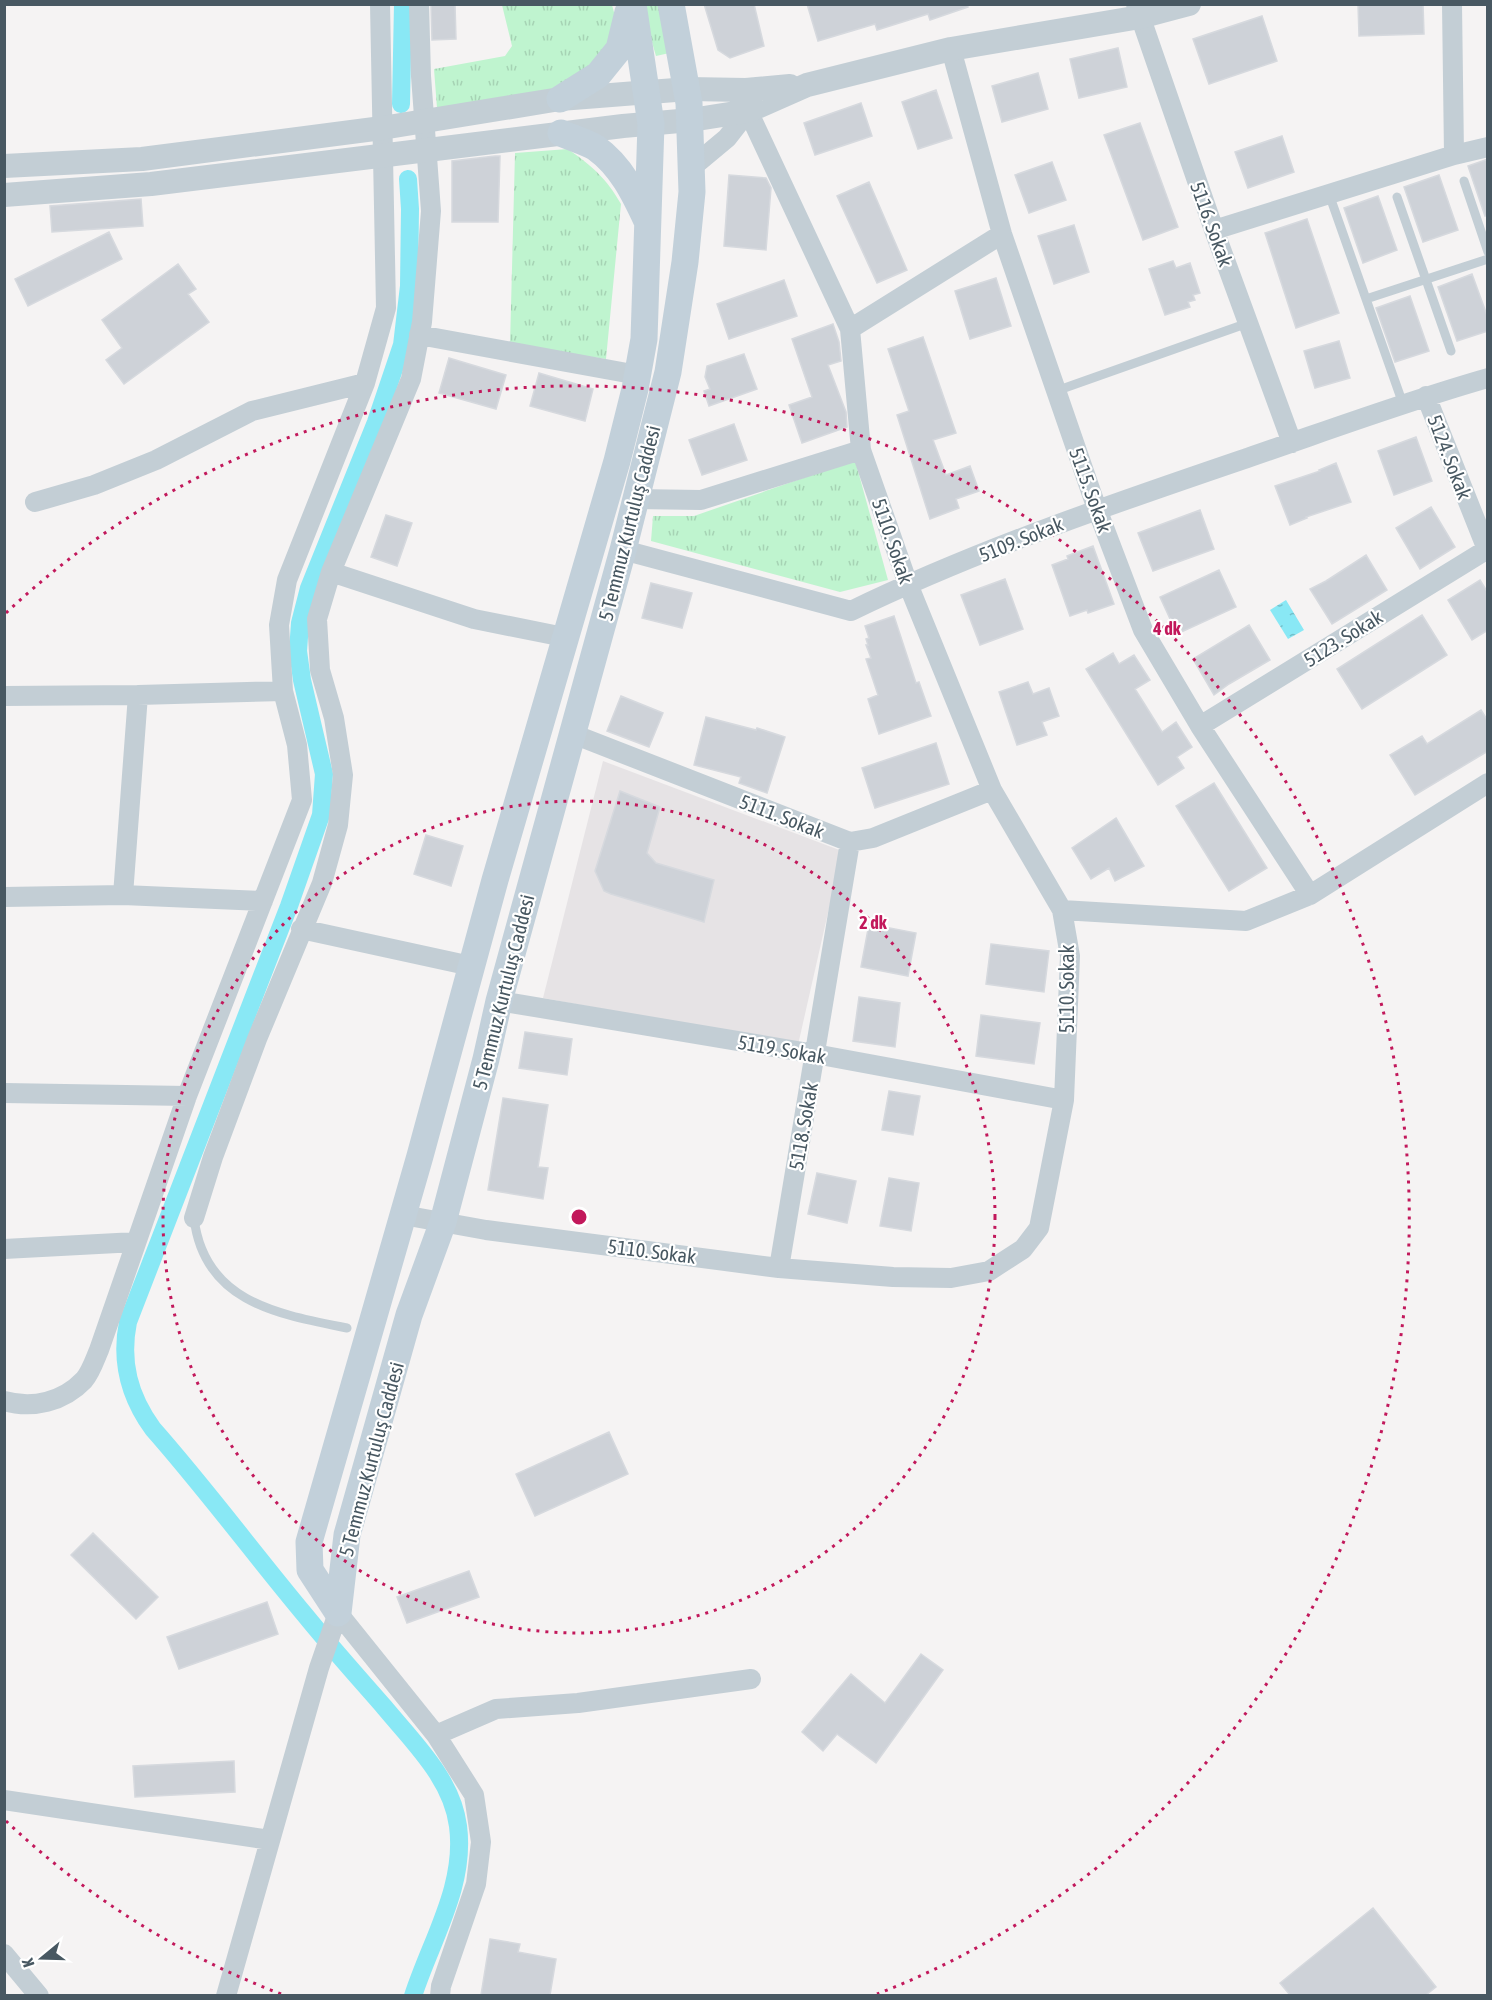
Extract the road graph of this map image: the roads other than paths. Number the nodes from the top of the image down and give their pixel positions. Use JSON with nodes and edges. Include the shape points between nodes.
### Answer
{"nodes":[{"id":1,"x":380,"y":4,"type":"edge"},
{"id":2,"x":419,"y":4,"type":"edge"},
{"id":3,"x":631,"y":4,"type":"edge"},
{"id":4,"x":671,"y":4,"type":"edge"},
{"id":5,"x":1190,"y":4,"type":"edge"},
{"id":6,"x":1452,"y":4,"type":"edge"},
{"id":7,"x":1138,"y":10,"type":"edge"},
{"id":8,"x":951,"y":49,"type":"junction"},
{"id":9,"x":807,"y":85,"type":"junction"},
{"id":10,"x":688,"y":89,"type":"junction"},
{"id":11,"x":646,"y":92,"type":"junction"},
{"id":12,"x":560,"y":99,"type":"junction"},
{"id":13,"x":751,"y":115,"type":"junction"},
{"id":14,"x":691,"y":120,"type":"junction"},
{"id":15,"x":424,"y":122,"type":"junction"},
{"id":16,"x":651,"y":124,"type":"junction"},
{"id":17,"x":382,"y":128,"type":"junction"},
{"id":18,"x":561,"y":133,"type":"junction"},
{"id":19,"x":1488,"y":147,"type":"edge"},
{"id":20,"x":426,"y":151,"type":"junction"},
{"id":21,"x":383,"y":155,"type":"junction"},
{"id":22,"x":1454,"y":155,"type":"junction"},
{"id":23,"x":4,"y":166,"type":"edge"},
{"id":24,"x":691,"y":168,"type":"junction"},
{"id":25,"x":1464,"y":181,"type":"dead end"},
{"id":26,"x":1329,"y":194,"type":"junction"},
{"id":27,"x":4,"y":195,"type":"edge"},
{"id":28,"x":1397,"y":197,"type":"dead end"},
{"id":29,"x":649,"y":225,"type":"junction"},
{"id":30,"x":1214,"y":230,"type":"junction"},
{"id":31,"x":1002,"y":234,"type":"junction"},
{"id":32,"x":1488,"y":252,"type":"edge"},
{"id":33,"x":1488,"y":259,"type":"edge"},
{"id":34,"x":1426,"y":279,"type":"junction"},
{"id":35,"x":1366,"y":299,"type":"junction"},
{"id":36,"x":1248,"y":324,"type":"junction"},
{"id":37,"x":850,"y":329,"type":"junction"},
{"id":38,"x":419,"y":335,"type":"junction"},
{"id":39,"x":1451,"y":351,"type":"dead end"},
{"id":40,"x":638,"y":375,"type":"junction"},
{"id":41,"x":1488,"y":378,"type":"edge"},
{"id":42,"x":365,"y":382,"type":"junction"},
{"id":43,"x":1056,"y":391,"type":"junction"},
{"id":44,"x":1426,"y":396,"type":"junction"},
{"id":45,"x":1403,"y":404,"type":"junction"},
{"id":46,"x":1292,"y":443,"type":"junction"},
{"id":47,"x":861,"y":450,"type":"junction"},
{"id":48,"x":635,"y":499,"type":"junction"},
{"id":49,"x":35,"y":502,"type":"dead end"},
{"id":50,"x":1097,"y":509,"type":"junction"},
{"id":51,"x":623,"y":550,"type":"junction"},
{"id":52,"x":1487,"y":551,"type":"edge"},
{"id":53,"x":331,"y":572,"type":"junction"},
{"id":54,"x":908,"y":584,"type":"junction"},
{"id":55,"x":564,"y":637,"type":"junction"},
{"id":56,"x":283,"y":691,"type":"junction"},
{"id":57,"x":138,"y":695,"type":"junction"},
{"id":58,"x":4,"y":696,"type":"edge"},
{"id":59,"x":1200,"y":726,"type":"junction"},
{"id":60,"x":573,"y":734,"type":"junction"},
{"id":61,"x":1488,"y":783,"type":"edge"},
{"id":62,"x":992,"y":790,"type":"junction"},
{"id":63,"x":850,"y":842,"type":"junction"},
{"id":64,"x":495,"y":880,"type":"junction"},
{"id":65,"x":529,"y":892,"type":"junction"},
{"id":66,"x":123,"y":895,"type":"junction"},
{"id":67,"x":1310,"y":895,"type":"junction"},
{"id":68,"x":4,"y":897,"type":"edge"},
{"id":69,"x":263,"y":901,"type":"junction"},
{"id":70,"x":1062,"y":910,"type":"junction"},
{"id":71,"x":301,"y":929,"type":"junction"},
{"id":72,"x":471,"y":966,"type":"junction"},
{"id":73,"x":499,"y":1001,"type":"junction"},
{"id":74,"x":815,"y":1054,"type":"junction"},
{"id":75,"x":4,"y":1093,"type":"edge"},
{"id":76,"x":188,"y":1096,"type":"junction"},
{"id":77,"x":1064,"y":1100,"type":"junction"},
{"id":78,"x":403,"y":1215,"type":"junction"},
{"id":79,"x":194,"y":1218,"type":"joint"},
{"id":80,"x":443,"y":1222,"type":"junction"},
{"id":81,"x":136,"y":1242,"type":"junction"},
{"id":82,"x":4,"y":1249,"type":"edge"},
{"id":83,"x":779,"y":1268,"type":"junction"},
{"id":84,"x":347,"y":1328,"type":"dead end"},
{"id":85,"x":4,"y":1401,"type":"edge"},
{"id":86,"x":338,"y":1614,"type":"junction"},
{"id":87,"x":751,"y":1679,"type":"dead end"},
{"id":88,"x":436,"y":1735,"type":"junction"},
{"id":89,"x":4,"y":1800,"type":"edge"},
{"id":90,"x":270,"y":1840,"type":"junction"},
{"id":91,"x":4,"y":1954,"type":"edge"},
{"id":92,"x":39,"y":1995,"type":"edge"},
{"id":93,"x":226,"y":1995,"type":"edge"},
{"id":94,"x":440,"y":1995,"type":"edge"}],
"edges":[{"from":1,"to":17,"type":"street"},
{"from":2,"to":15,"type":"street"},
{"from":3,"to":11,"type":"main road","name":"5 Temmuz Kurtuluş Caddesi"},
{"from":3,"to":12,"type":"main road","via":[[620,49],[598,75]]},
{"from":4,"to":10,"type":"main road","name":"5 Temmuz Kurtuluş Caddesi"},
{"from":5,"to":7,"type":"street"},
{"from":6,"to":22,"type":"street"},
{"from":7,"to":8,"type":"street"},
{"from":7,"to":30,"type":"street","name":"5116. Sokak"},
{"from":8,"to":9,"type":"street"},
{"from":8,"to":31,"type":"street","name":"5115. Sokak"},
{"from":9,"to":10,"type":"street"},
{"from":9,"to":13,"type":"street"},
{"from":10,"to":11,"type":"street"},
{"from":10,"to":14,"type":"main road","name":"5 Temmuz Kurtuluş Caddesi"},
{"from":11,"to":12,"type":"street"},
{"from":11,"to":16,"type":"main road","name":"5 Temmuz Kurtuluş Caddesi"},
{"from":12,"to":15,"type":"street"},
{"from":13,"to":14,"type":"street"},
{"from":13,"to":24,"type":"street"},
{"from":13,"to":37,"type":"street","name":"5110. Sokak"},
{"from":14,"to":16,"type":"street"},
{"from":14,"to":24,"type":"main road","name":"5 Temmuz Kurtuluş Caddesi"},
{"from":15,"to":17,"type":"street"},
{"from":15,"to":20,"type":"street"},
{"from":16,"to":18,"type":"street"},
{"from":16,"to":29,"type":"main road","name":"5 Temmuz Kurtuluş Caddesi"},
{"from":17,"to":21,"type":"street"},
{"from":17,"to":23,"type":"street","via":[[142,159]]},
{"from":18,"to":20,"type":"street"},
{"from":18,"to":29,"type":"main road","via":[[595,148],[619,170]]},
{"from":19,"to":22,"type":"street"},
{"from":20,"to":21,"type":"street"},
{"from":20,"to":38,"type":"street","via":[[431,211]]},
{"from":21,"to":27,"type":"street","via":[[151,183]]},
{"from":21,"to":42,"type":"street","via":[[386,308]]},
{"from":22,"to":26,"type":"street"},
{"from":24,"to":48,"type":"main road","name":"5 Temmuz Kurtuluş Caddesi","via":[[693,192],[668,372]]},
{"from":25,"to":32,"type":"lane"},
{"from":26,"to":30,"type":"street"},
{"from":26,"to":35,"type":"lane"},
{"from":28,"to":34,"type":"lane"},
{"from":29,"to":40,"type":"main road","name":"5 Temmuz Kurtuluş Caddesi","via":[[644,339]]},
{"from":30,"to":36,"type":"street","name":"5116. Sokak"},
{"from":31,"to":37,"type":"street"},
{"from":31,"to":43,"type":"street","name":"5115. Sokak"},
{"from":33,"to":34,"type":"lane"},
{"from":34,"to":35,"type":"lane"},
{"from":34,"to":39,"type":"lane"},
{"from":35,"to":45,"type":"lane"},
{"from":36,"to":43,"type":"lane"},
{"from":36,"to":46,"type":"street","name":"5116. Sokak"},
{"from":37,"to":47,"type":"street","name":"5110. Sokak"},
{"from":38,"to":40,"type":"street"},
{"from":38,"to":53,"type":"street","via":[[411,379]]},
{"from":40,"to":55,"type":"main road","name":"5 Temmuz Kurtuluş Caddesi","via":[[617,461]]},
{"from":41,"to":44,"type":"street","name":"5109. Sokak"},
{"from":42,"to":49,"type":"street","via":[[252,411],[156,460],[94,485]]},
{"from":42,"to":56,"type":"street","via":[[287,580],[279,625]]},
{"from":43,"to":50,"type":"street","name":"5115. Sokak"},
{"from":44,"to":45,"type":"street","name":"5109. Sokak"},
{"from":44,"to":52,"type":"street","name":"5124. Sokak"},
{"from":45,"to":46,"type":"street","name":"5109. Sokak"},
{"from":46,"to":50,"type":"street","name":"5109. Sokak"},
{"from":47,"to":48,"type":"street","via":[[702,500]]},
{"from":47,"to":54,"type":"street","name":"5110. Sokak"},
{"from":48,"to":51,"type":"main road","name":"5 Temmuz Kurtuluş Caddesi"},
{"from":50,"to":54,"type":"street","name":"5109. Sokak"},
{"from":50,"to":59,"type":"street","name":"5115. Sokak","via":[[1143,630]]},
{"from":51,"to":54,"type":"street","name":"5109. Sokak","via":[[850,611]]},
{"from":51,"to":60,"type":"main road","name":"5 Temmuz Kurtuluş Caddesi"},
{"from":52,"to":59,"type":"street","name":"5123. Sokak"},
{"from":53,"to":55,"type":"street","via":[[474,619]]},
{"from":53,"to":71,"type":"street","via":[[317,619],[320,670],[334,718],[343,775],[338,825],[322,883]]},
{"from":54,"to":62,"type":"street","name":"5110. Sokak"},
{"from":55,"to":64,"type":"main road","name":"5 Temmuz Kurtuluş Caddesi"},
{"from":56,"to":57,"type":"street"},
{"from":56,"to":69,"type":"street","via":[[297,745],[302,800]]},
{"from":57,"to":58,"type":"street"},
{"from":57,"to":66,"type":"street"},
{"from":59,"to":67,"type":"street","name":"5115. Sokak"},
{"from":60,"to":63,"type":"street","name":"5111. Sokak"},
{"from":60,"to":65,"type":"main road","name":"5 Temmuz Kurtuluş Caddesi"},
{"from":61,"to":67,"type":"street"},
{"from":62,"to":63,"type":"street","name":"5111. Sokak","via":[[873,838]]},
{"from":62,"to":70,"type":"street","name":"5110. Sokak"},
{"from":63,"to":74,"type":"street","name":"5118. Sokak"},
{"from":64,"to":65,"type":"main road"},
{"from":64,"to":72,"type":"main road","name":"5 Temmuz Kurtuluş Caddesi"},
{"from":65,"to":73,"type":"main road","name":"5 Temmuz Kurtuluş Caddesi"},
{"from":66,"to":68,"type":"street"},
{"from":66,"to":69,"type":"street"},
{"from":67,"to":70,"type":"street","via":[[1246,921]]},
{"from":69,"to":76,"type":"street"},
{"from":70,"to":77,"type":"street","name":"5110. Sokak","via":[[1070,956]]},
{"from":71,"to":72,"type":"street"},
{"from":71,"to":79,"type":"street","via":[[213,1157]]},
{"from":72,"to":78,"type":"main road","name":"5 Temmuz Kurtuluş Caddesi"},
{"from":73,"to":74,"type":"street","name":"5119. Sokak"},
{"from":73,"to":80,"type":"main road","name":"5 Temmuz Kurtuluş Caddesi"},
{"from":74,"to":77,"type":"street","name":"5119. Sokak"},
{"from":74,"to":83,"type":"street","name":"5118. Sokak"},
{"from":75,"to":76,"type":"street"},
{"from":76,"to":81,"type":"street"},
{"from":77,"to":83,"type":"street","name":"5110. Sokak","via":[[1039,1228],[1023,1249],[989,1271],[951,1278]]},
{"from":78,"to":80,"type":"street","name":"5110. Sokak"},
{"from":78,"to":86,"type":"main road","name":"5 Temmuz Kurtuluş Caddesi","via":[[309,1542],[310,1570]]},
{"from":79,"to":84,"type":"lane","via":[[207,1263],[226,1286],[275,1313]]},
{"from":80,"to":83,"type":"street","name":"5110. Sokak"},
{"from":80,"to":86,"type":"main road","name":"5 Temmuz Kurtuluş Caddesi","via":[[410,1316],[347,1535]]},
{"from":81,"to":82,"type":"street"},
{"from":81,"to":85,"type":"street","via":[[99,1350],[85,1379],[65,1395],[44,1404]]},
{"from":86,"to":88,"type":"street"},
{"from":86,"to":90,"type":"street"},
{"from":87,"to":88,"type":"street","via":[[578,1703],[496,1709]]},
{"from":88,"to":94,"type":"street","via":[[474,1795],[481,1842],[476,1884]]},
{"from":89,"to":90,"type":"street"},
{"from":90,"to":93,"type":"street"},
{"from":91,"to":92,"type":"street"}]}
